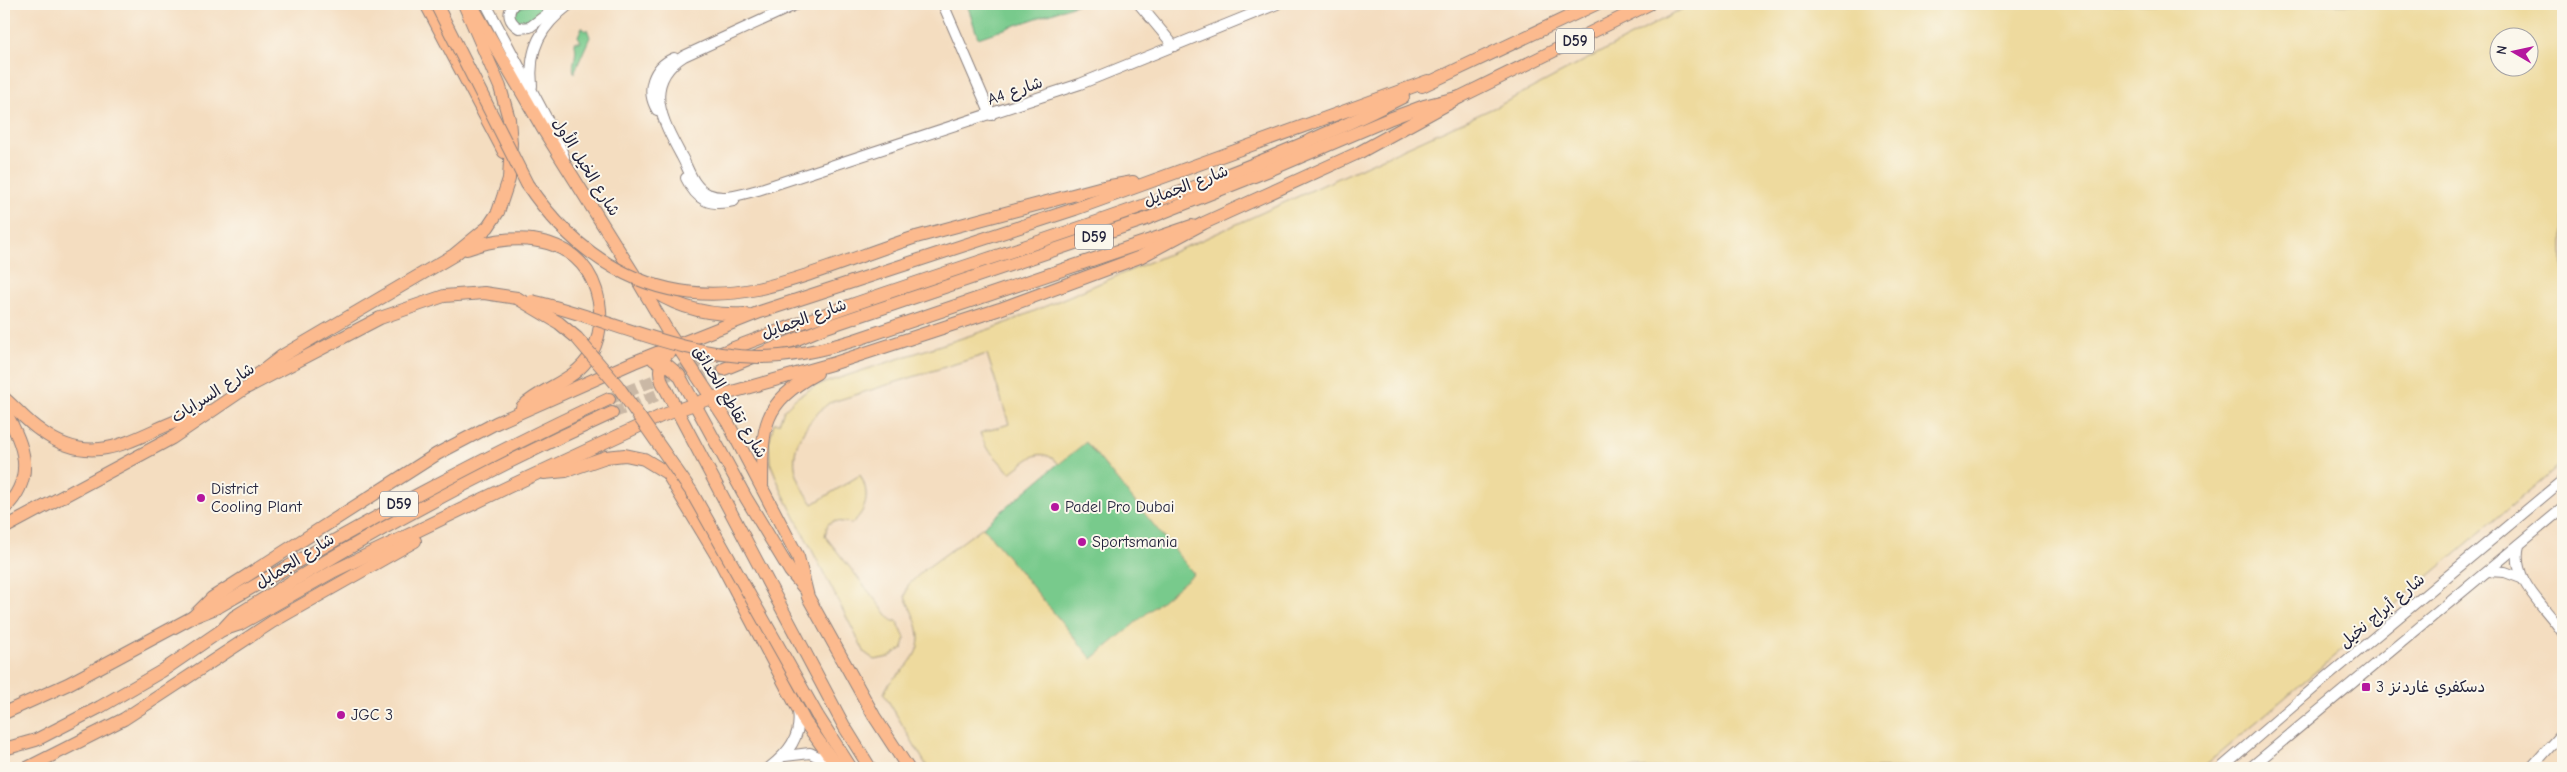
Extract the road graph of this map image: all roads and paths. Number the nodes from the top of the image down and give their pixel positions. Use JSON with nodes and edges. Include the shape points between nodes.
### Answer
{"nodes":[{"id":1,"x":426,"y":4,"type":"edge"},
{"id":2,"x":436,"y":4,"type":"edge"},
{"id":3,"x":464,"y":4,"type":"edge"},
{"id":4,"x":471,"y":4,"type":"edge"},
{"id":5,"x":486,"y":4,"type":"edge"},
{"id":6,"x":514,"y":4,"type":"edge"},
{"id":7,"x":564,"y":4,"type":"edge"},
{"id":8,"x":570,"y":4,"type":"edge"},
{"id":9,"x":797,"y":4,"type":"edge"},
{"id":10,"x":942,"y":4,"type":"edge"},
{"id":11,"x":1139,"y":4,"type":"edge"},
{"id":12,"x":1277,"y":4,"type":"edge"},
{"id":13,"x":1596,"y":4,"type":"edge"},
{"id":14,"x":1649,"y":4,"type":"edge"},
{"id":15,"x":1174,"y":46,"type":"junction"},
{"id":16,"x":1428,"y":81,"type":"junction"},
{"id":17,"x":532,"y":89,"type":"junction"},
{"id":18,"x":1460,"y":97,"type":"junction"},
{"id":19,"x":991,"y":115,"type":"junction"},
{"id":20,"x":510,"y":163,"type":"junction"},
{"id":21,"x":568,"y":170,"type":"junction"},
{"id":22,"x":1148,"y":181,"type":"junction"},
{"id":23,"x":1204,"y":223,"type":"junction"},
{"id":24,"x":454,"y":255,"type":"junction"},
{"id":25,"x":638,"y":281,"type":"junction"},
{"id":26,"x":517,"y":298,"type":"junction"},
{"id":27,"x":760,"y":312,"type":"junction"},
{"id":28,"x":677,"y":346,"type":"junction"},
{"id":29,"x":716,"y":355,"type":"tunnel mouth"},
{"id":30,"x":639,"y":360,"type":"junction"},
{"id":31,"x":661,"y":362,"type":"junction"},
{"id":32,"x":835,"y":363,"type":"junction"},
{"id":33,"x":724,"y":369,"type":"tunnel mouth"},
{"id":34,"x":244,"y":389,"type":"junction"},
{"id":35,"x":4,"y":398,"type":"edge"},
{"id":36,"x":711,"y":398,"type":"junction"},
{"id":37,"x":609,"y":399,"type":"tunnel mouth"},
{"id":38,"x":694,"y":404,"type":"junction"},
{"id":39,"x":678,"y":409,"type":"junction"},
{"id":40,"x":4,"y":410,"type":"edge"},
{"id":41,"x":210,"y":411,"type":"junction"},
{"id":42,"x":612,"y":413,"type":"tunnel mouth"},
{"id":43,"x":516,"y":414,"type":"junction"},
{"id":44,"x":536,"y":474,"type":"junction"},
{"id":45,"x":2563,"y":480,"type":"edge"},
{"id":46,"x":762,"y":487,"type":"junction"},
{"id":47,"x":2563,"y":508,"type":"edge"},
{"id":48,"x":4,"y":509,"type":"edge"},
{"id":49,"x":432,"y":525,"type":"junction"},
{"id":50,"x":4,"y":528,"type":"edge"},
{"id":51,"x":2519,"y":546,"type":"junction"},
{"id":52,"x":2488,"y":571,"type":"junction"},
{"id":53,"x":2521,"y":578,"type":"junction"},
{"id":54,"x":804,"y":588,"type":"junction"},
{"id":55,"x":194,"y":617,"type":"junction"},
{"id":56,"x":222,"y":630,"type":"junction"},
{"id":57,"x":2563,"y":633,"type":"edge"},
{"id":58,"x":797,"y":708,"type":"junction"},
{"id":59,"x":4,"y":713,"type":"edge"},
{"id":60,"x":2563,"y":732,"type":"edge"},
{"id":61,"x":36,"y":740,"type":"junction"},
{"id":62,"x":4,"y":749,"type":"edge"},
{"id":63,"x":785,"y":756,"type":"junction"},
{"id":64,"x":4,"y":759,"type":"edge"},
{"id":65,"x":836,"y":766,"type":"edge"},
{"id":66,"x":27,"y":768,"type":"edge"},
{"id":67,"x":769,"y":768,"type":"edge"},
{"id":68,"x":851,"y":768,"type":"edge"},
{"id":69,"x":870,"y":768,"type":"edge"},
{"id":70,"x":908,"y":768,"type":"edge"},
{"id":71,"x":2221,"y":768,"type":"edge"},
{"id":72,"x":2250,"y":768,"type":"edge"},
{"id":73,"x":2531,"y":768,"type":"edge"}],
"edges":[{"from":1,"to":20,"type":"main road"},
{"from":2,"to":22,"type":"main road","bridge":true,"via":[[527,184],[544,210],[565,233],[594,256],[645,282],[672,289],[729,292],[758,289],[916,237],[1099,188]]},
{"from":3,"to":20,"type":"main road","via":[[505,103],[511,143]]},
{"from":4,"to":21,"type":"main road","name":"شارع الخيل الأول"},
{"from":5,"to":17,"type":"street"},
{"from":6,"to":7,"type":"street","via":[[510,10],[510,21],[524,29]]},
{"from":8,"to":17,"type":"street","via":[[541,32],[532,60]]},
{"from":9,"to":19,"type":"street","name":"A4 شارع","via":[[676,57],[662,66],[652,80],[654,105],[664,119],[684,174],[700,199],[718,204],[738,200],[758,190]]},
{"from":10,"to":19,"type":"street"},
{"from":11,"to":15,"type":"street"},
{"from":12,"to":15,"type":"street","name":"A4 شارع"},
{"from":13,"to":16,"type":"main road","name":"شارع الجمايل","number":"D59","via":[[1472,64]]},
{"from":14,"to":18,"type":"main road","name":"شارع الجمايل","number":"D59"},
{"from":15,"to":19,"type":"street","name":"A4 شارع"},
{"from":16,"to":22,"type":"main road"},
{"from":16,"to":29,"type":"main road","name":"شارع الجمايل","number":"D59","via":[[1409,94],[1345,125],[1182,191],[850,304]]},
{"from":17,"to":21,"type":"street","via":[[556,136]]},
{"from":18,"to":23,"type":"main road","via":[[1360,152]]},
{"from":18,"to":33,"type":"main road","name":"شارع الجمايل","number":"D59","via":[[1389,119],[1146,219],[826,327]]},
{"from":20,"to":24,"type":"main road","via":[[505,196],[498,212],[481,233]]},
{"from":21,"to":25,"type":"main road","name":"شارع الخيل الأول"},
{"from":22,"to":27,"type":"main road","via":[[1075,209]]},
{"from":23,"to":26,"type":"main road","name":"شارع السرايات","bridge":true,"via":[[1174,230],[855,340],[782,356],[756,357],[706,351]]},
{"from":23,"to":32,"type":"main road","via":[[1162,247],[1052,291]]},
{"from":24,"to":34,"type":"main road","via":[[282,356],[262,370]]},
{"from":24,"to":43,"type":"main road","via":[[501,239],[525,238],[548,242],[569,252],[586,269],[597,290],[601,314],[599,335],[590,354],[577,371],[535,396]]},
{"from":25,"to":27,"type":"main road","via":[[688,309],[724,315]]},
{"from":25,"to":28,"type":"main road","name":"شارع الخيل الأول"},
{"from":26,"to":34,"type":"main road","name":"شارع السرايات","via":[[484,293],[444,296],[380,318]]},
{"from":26,"to":68,"type":"main road","bridge":true,"via":[[577,338],[617,385],[691,491],[817,715]]},
{"from":27,"to":28,"type":"main road"},
{"from":28,"to":30,"type":"main road"},
{"from":28,"to":31,"type":"main road","name":"شارع تقاطع الحدائق"},
{"from":28,"to":36,"type":"main road","name":"شارع تقاطع الحدائق"},
{"from":30,"to":31,"type":"main road"},
{"from":30,"to":43,"type":"main road"},
{"from":31,"to":38,"type":"main road","via":[[679,374]]},
{"from":31,"to":39,"type":"main road","via":[[662,382]]},
{"from":32,"to":36,"type":"main road"},
{"from":32,"to":46,"type":"main road","via":[[793,387],[775,406],[763,439]]},
{"from":34,"to":41,"type":"main road","name":"شارع السرايات"},
{"from":35,"to":41,"type":"main road","via":[[49,436],[74,447],[92,449],[128,444],[180,418]]},
{"from":36,"to":38,"type":"main road"},
{"from":36,"to":46,"type":"main road","name":"شارع تقاطع الحدائق"},
{"from":37,"to":55,"type":"main road","name":"شارع الجمايل","number":"D59","via":[[427,488],[218,608]]},
{"from":38,"to":39,"type":"main road"},
{"from":38,"to":54,"type":"main road","via":[[790,572]]},
{"from":39,"to":44,"type":"main road"},
{"from":39,"to":69,"type":"main road","via":[[844,726]]},
{"from":40,"to":48,"type":"main road","via":[[21,442],[24,456],[21,484]]},
{"from":41,"to":50,"type":"main road","name":"شارع السرايات","via":[[172,438]]},
{"from":42,"to":56,"type":"main road","name":"شارع الجمايل","number":"D59","via":[[482,475],[374,532],[234,618]]},
{"from":43,"to":55,"type":"main road","via":[[418,465],[212,598]]},
{"from":44,"to":49,"type":"main road"},
{"from":44,"to":58,"type":"main road","via":[[566,471],[606,457],[625,455],[644,458],[667,473],[721,563]]},
{"from":45,"to":71,"type":"street","name":"شارع أبراج نخيل"},
{"from":46,"to":54,"type":"main road","name":"شارع تقاطع الحدائق","via":[[798,557]]},
{"from":47,"to":51,"type":"street"},
{"from":49,"to":56,"type":"main road","via":[[334,572],[240,624]]},
{"from":49,"to":66,"type":"main road","via":[[411,544],[279,618],[124,719]]},
{"from":51,"to":52,"type":"street"},
{"from":51,"to":53,"type":"street","via":[[2517,562]]},
{"from":52,"to":53,"type":"street","via":[[2505,572]]},
{"from":52,"to":72,"type":"street"},
{"from":53,"to":57,"type":"street"},
{"from":54,"to":70,"type":"main road","name":"شارع تقاطع الحدائق","via":[[874,716]]},
{"from":55,"to":59,"type":"main road","name":"شارع الجمايل","number":"D59","via":[[68,684]]},
{"from":56,"to":61,"type":"main road","name":"شارع الجمايل","number":"D59","via":[[131,689]]},
{"from":58,"to":63,"type":"street","via":[[796,738]]},
{"from":58,"to":65,"type":"main road"},
{"from":60,"to":73,"type":"street"},
{"from":61,"to":62,"type":"main road","name":"شارع الجمايل"},
{"from":61,"to":64,"type":"main road"},
{"from":63,"to":65,"type":"street","via":[[810,753]]},
{"from":63,"to":67,"type":"street"}]}
